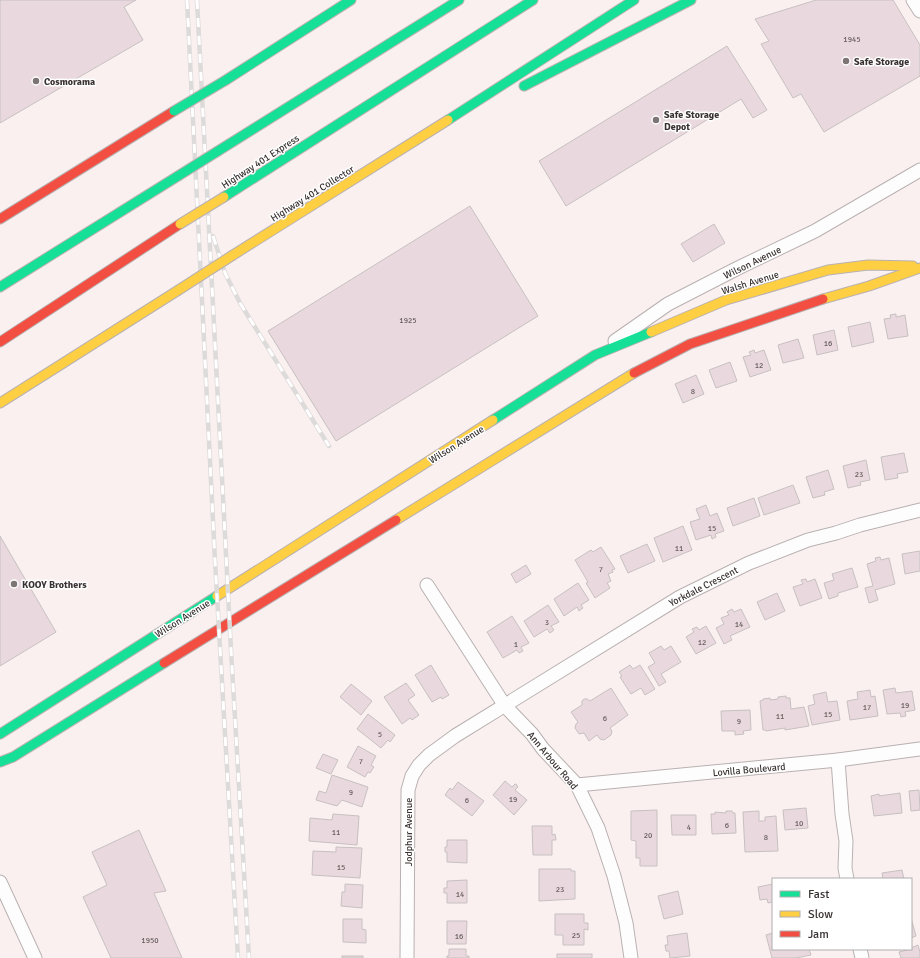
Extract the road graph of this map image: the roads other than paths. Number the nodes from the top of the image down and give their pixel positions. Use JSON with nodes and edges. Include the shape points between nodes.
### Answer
{"nodes":[{"id":1,"x":351,"y":0,"type":"edge"},
{"id":2,"x":459,"y":0,"type":"edge"},
{"id":3,"x":533,"y":0,"type":"edge"},
{"id":4,"x":634,"y":0,"type":"edge"},
{"id":5,"x":691,"y":0,"type":"edge"},
{"id":6,"x":914,"y":0,"type":"edge"},
{"id":7,"x":920,"y":10,"type":"edge"},
{"id":8,"x":513,"y":92,"type":"dead end"},
{"id":9,"x":492,"y":102,"type":"dead end"},
{"id":10,"x":408,"y":146,"type":"junction"},
{"id":11,"x":920,"y":170,"type":"edge"},
{"id":12,"x":0,"y":219,"type":"edge"},
{"id":13,"x":920,"y":267,"type":"edge"},
{"id":14,"x":0,"y":287,"type":"edge"},
{"id":15,"x":0,"y":342,"type":"edge"},
{"id":16,"x":595,"y":355,"type":"junction"},
{"id":17,"x":0,"y":403,"type":"edge"},
{"id":18,"x":920,"y":510,"type":"edge"},
{"id":19,"x":427,"y":585,"type":"dead end"},
{"id":20,"x":505,"y":706,"type":"junction"},
{"id":21,"x":0,"y":734,"type":"edge"},
{"id":22,"x":920,"y":749,"type":"edge"},
{"id":23,"x":838,"y":760,"type":"junction"},
{"id":24,"x":0,"y":762,"type":"edge"},
{"id":25,"x":577,"y":786,"type":"junction"},
{"id":26,"x":847,"y":878,"type":"edge"},
{"id":27,"x":0,"y":882,"type":"edge"},
{"id":28,"x":35,"y":958,"type":"edge"},
{"id":29,"x":407,"y":958,"type":"edge"},
{"id":30,"x":631,"y":958,"type":"edge"}],
"edges":[{"from":1,"to":12,"type":"main road","bridge":true},
{"from":2,"to":14,"type":"main road","bridge":true},
{"from":3,"to":15,"type":"main road","name":"Highway 401 Express","bridge":true,"via":[[180,224]]},
{"from":4,"to":10,"type":"main road","name":"Highway 401 Collector"},
{"from":5,"to":8,"type":"main road"},
{"from":6,"to":7,"type":"street"},
{"from":9,"to":10,"type":"main road"},
{"from":10,"to":17,"type":"main road","name":"Highway 401 Collector","bridge":true},
{"from":11,"to":16,"type":"street","name":"Wilson Avenue","via":[[815,231],[668,304]]},
{"from":13,"to":16,"type":"main road","name":"Walsh Avenue","via":[[868,265],[828,270],[726,300]]},
{"from":13,"to":24,"type":"main road","name":"Walsh Avenue","via":[[690,344],[628,376],[13,757]]},
{"from":16,"to":21,"type":"main road","name":"Wilson Avenue"},
{"from":18,"to":20,"type":"street","name":"Yorkdale Crescent","via":[[808,540],[749,563],[656,611]]},
{"from":19,"to":20,"type":"street","name":"Ann Arbour Road"},
{"from":20,"to":25,"type":"street","name":"Ann Arbour Road"},
{"from":20,"to":29,"type":"street","name":"Jodphur Avenue","via":[[454,736],[429,755],[412,776],[408,790]]},
{"from":22,"to":23,"type":"street","name":"Lovilla Boulevard"},
{"from":23,"to":25,"type":"street","name":"Lovilla Boulevard"},
{"from":23,"to":26,"type":"street"},
{"from":25,"to":30,"type":"street","name":"Ann Arbour Road","via":[[598,828],[614,876],[626,923]]},
{"from":27,"to":28,"type":"street"}]}
